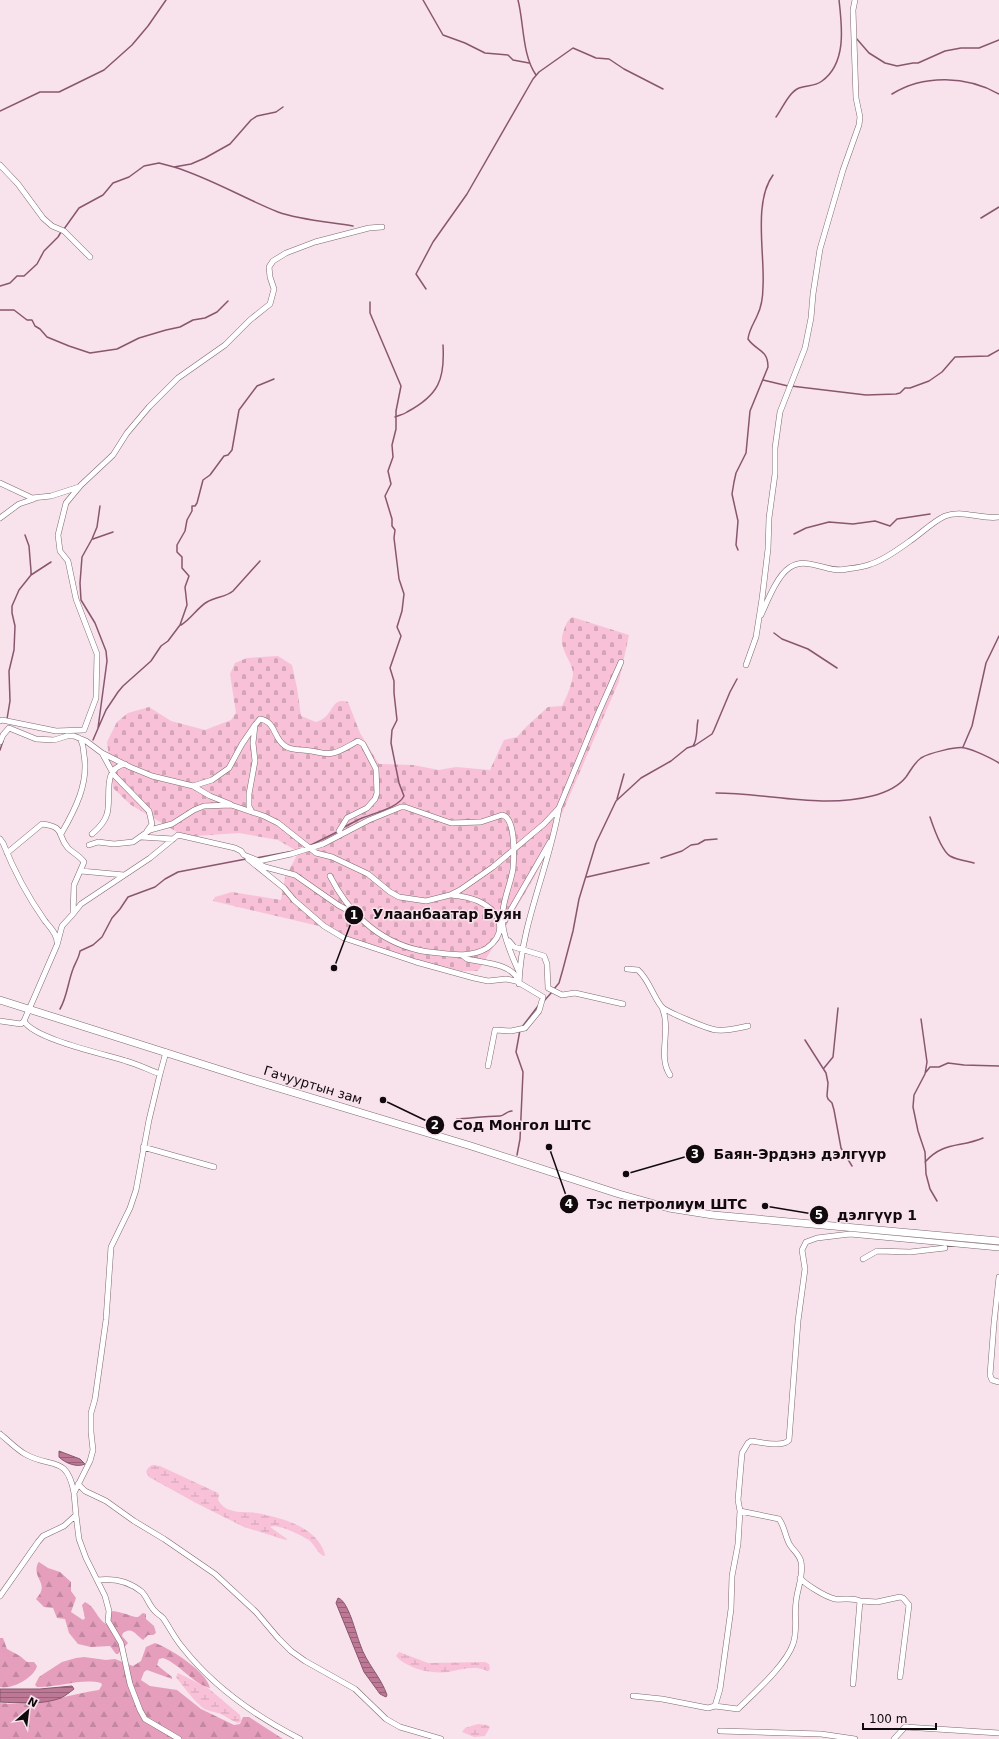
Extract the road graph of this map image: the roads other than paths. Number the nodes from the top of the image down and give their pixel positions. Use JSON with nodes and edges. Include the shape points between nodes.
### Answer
{"nodes":[{"id":1,"x":855,"y":0,"type":"edge"},
{"id":2,"x":0,"y":165,"type":"edge"},
{"id":3,"x":382,"y":226,"type":"dead end"},
{"id":4,"x":90,"y":257,"type":"dead end"},
{"id":5,"x":0,"y":482,"type":"edge"},
{"id":6,"x":81,"y":485,"type":"junction"},
{"id":7,"x":44,"y":497,"type":"junction"},
{"id":8,"x":999,"y":517,"type":"edge"},
{"id":9,"x":0,"y":518,"type":"edge"},
{"id":10,"x":759,"y":618,"type":"junction"},
{"id":11,"x":621,"y":662,"type":"dead end"},
{"id":12,"x":746,"y":665,"type":"dead end"},
{"id":13,"x":0,"y":721,"type":"edge"},
{"id":14,"x":255,"y":725,"type":"junction"},
{"id":15,"x":78,"y":737,"type":"junction"},
{"id":16,"x":0,"y":742,"type":"edge"},
{"id":17,"x":102,"y":753,"type":"junction"},
{"id":18,"x":125,"y":764,"type":"junction"},
{"id":19,"x":113,"y":773,"type":"junction"},
{"id":20,"x":193,"y":786,"type":"junction"},
{"id":21,"x":240,"y":807,"type":"junction"},
{"id":22,"x":559,"y":808,"type":"junction"},
{"id":23,"x":252,"y":812,"type":"junction"},
{"id":24,"x":339,"y":831,"type":"dead end"},
{"id":25,"x":146,"y":832,"type":"junction"},
{"id":26,"x":61,"y":834,"type":"junction"},
{"id":27,"x":92,"y":834,"type":"dead end"},
{"id":28,"x":141,"y":837,"type":"junction"},
{"id":29,"x":553,"y":837,"type":"junction"},
{"id":30,"x":0,"y":839,"type":"edge"},
{"id":31,"x":173,"y":839,"type":"junction"},
{"id":32,"x":89,"y":845,"type":"dead end"},
{"id":33,"x":308,"y":848,"type":"junction"},
{"id":34,"x":514,"y":848,"type":"junction"},
{"id":35,"x":7,"y":853,"type":"junction"},
{"id":36,"x":246,"y":857,"type":"junction"},
{"id":37,"x":81,"y":871,"type":"junction"},
{"id":38,"x":124,"y":875,"type":"junction"},
{"id":39,"x":330,"y":876,"type":"dead end"},
{"id":40,"x":450,"y":895,"type":"junction"},
{"id":41,"x":355,"y":913,"type":"junction"},
{"id":42,"x":73,"y":914,"type":"junction"},
{"id":43,"x":502,"y":924,"type":"junction"},
{"id":44,"x":505,"y":934,"type":"junction"},
{"id":45,"x":57,"y":946,"type":"junction"},
{"id":46,"x":523,"y":950,"type":"junction"},
{"id":47,"x":462,"y":956,"type":"junction"},
{"id":48,"x":627,"y":969,"type":"dead end"},
{"id":49,"x":520,"y":972,"type":"junction"},
{"id":50,"x":519,"y":984,"type":"junction"},
{"id":51,"x":0,"y":1000,"type":"edge"},
{"id":52,"x":623,"y":1004,"type":"dead end"},
{"id":53,"x":662,"y":1007,"type":"junction"},
{"id":54,"x":29,"y":1009,"type":"junction"},
{"id":55,"x":0,"y":1021,"type":"edge"},
{"id":56,"x":24,"y":1021,"type":"junction"},
{"id":57,"x":748,"y":1026,"type":"dead end"},
{"id":58,"x":166,"y":1052,"type":"junction"},
{"id":59,"x":488,"y":1066,"type":"dead end"},
{"id":60,"x":160,"y":1074,"type":"junction"},
{"id":61,"x":670,"y":1075,"type":"dead end"},
{"id":62,"x":143,"y":1147,"type":"junction"},
{"id":63,"x":214,"y":1167,"type":"dead end"},
{"id":64,"x":999,"y":1241,"type":"edge"},
{"id":65,"x":945,"y":1248,"type":"dead end"},
{"id":66,"x":999,"y":1248,"type":"edge"},
{"id":67,"x":863,"y":1259,"type":"dead end"},
{"id":68,"x":999,"y":1277,"type":"edge"},
{"id":69,"x":999,"y":1382,"type":"edge"},
{"id":70,"x":0,"y":1434,"type":"edge"},
{"id":71,"x":78,"y":1484,"type":"junction"},
{"id":72,"x":74,"y":1493,"type":"junction"},
{"id":73,"x":740,"y":1511,"type":"junction"},
{"id":74,"x":76,"y":1515,"type":"junction"},
{"id":75,"x":800,"y":1578,"type":"junction"},
{"id":76,"x":97,"y":1580,"type":"junction"},
{"id":77,"x":0,"y":1596,"type":"edge"},
{"id":78,"x":860,"y":1601,"type":"junction"},
{"id":79,"x":900,"y":1677,"type":"dead end"},
{"id":80,"x":853,"y":1684,"type":"dead end"},
{"id":81,"x":633,"y":1696,"type":"dead end"},
{"id":82,"x":715,"y":1706,"type":"junction"},
{"id":83,"x":720,"y":1730,"type":"dead end"},
{"id":84,"x":999,"y":1733,"type":"edge"},
{"id":85,"x":180,"y":1739,"type":"edge"},
{"id":86,"x":300,"y":1739,"type":"edge"},
{"id":87,"x":441,"y":1739,"type":"edge"},
{"id":88,"x":855,"y":1739,"type":"edge"},
{"id":89,"x":894,"y":1739,"type":"edge"}],
"edges":[{"from":1,"to":10,"type":"street","via":[[853,27],[859,125],[820,249],[812,318],[805,348],[780,412],[774,448],[775,474]]},
{"from":2,"to":4,"type":"street","via":[[18,184],[43,218],[52,226],[64,231]]},
{"from":3,"to":6,"type":"street","via":[[315,242],[273,262],[269,267],[274,289],[270,304],[224,345],[178,378],[128,433],[113,455]]},
{"from":5,"to":7,"type":"street","via":[[28,497]]},
{"from":6,"to":7,"type":"street"},
{"from":6,"to":13,"type":"street","via":[[66,503],[58,535],[60,551],[68,561],[76,599],[97,654],[96,698],[84,730],[56,731]]},
{"from":7,"to":9,"type":"street","via":[[19,504]]},
{"from":8,"to":10,"type":"street","via":[[991,519],[959,513],[946,516],[872,564],[843,570],[827,569],[810,563],[789,568],[783,574]]},
{"from":10,"to":12,"type":"street"},
{"from":11,"to":22,"type":"street"},
{"from":14,"to":20,"type":"street","via":[[229,768],[212,780]]},
{"from":14,"to":23,"type":"street","via":[[255,761],[249,794]]},
{"from":14,"to":24,"type":"street","via":[[260,719],[267,721],[272,725],[281,743],[295,750],[327,754],[358,740],[363,744],[376,769],[377,793],[367,808],[347,818]]},
{"from":15,"to":16,"type":"street","via":[[36,739],[9,728]]},
{"from":15,"to":17,"type":"street"},
{"from":15,"to":26,"type":"street","via":[[83,744],[85,780]]},
{"from":17,"to":18,"type":"street"},
{"from":17,"to":19,"type":"street"},
{"from":18,"to":19,"type":"street","via":[[116,768]]},
{"from":18,"to":20,"type":"street","via":[[152,776]]},
{"from":19,"to":25,"type":"street","via":[[149,811],[152,824]]},
{"from":19,"to":27,"type":"street","via":[[108,786],[107,814]]},
{"from":20,"to":21,"type":"street","via":[[218,800]]},
{"from":21,"to":23,"type":"street"},
{"from":21,"to":25,"type":"street","via":[[204,806],[172,824]]},
{"from":22,"to":29,"type":"street"},
{"from":22,"to":34,"type":"street"},
{"from":23,"to":33,"type":"street","via":[[278,823]]},
{"from":25,"to":28,"type":"street"},
{"from":26,"to":35,"type":"street","via":[[53,825],[42,824]]},
{"from":26,"to":37,"type":"street","via":[[66,846],[84,862]]},
{"from":28,"to":31,"type":"street"},
{"from":28,"to":32,"type":"street","via":[[123,844],[98,842]]},
{"from":29,"to":43,"type":"street"},
{"from":29,"to":46,"type":"street","via":[[535,895]]},
{"from":30,"to":35,"type":"street"},
{"from":31,"to":36,"type":"street","via":[[178,835],[225,845],[242,851]]},
{"from":31,"to":38,"type":"street"},
{"from":33,"to":34,"type":"street","via":[[323,844],[369,820],[405,807],[451,823],[481,822],[504,815],[510,821]]},
{"from":33,"to":36,"type":"street","via":[[264,860]]},
{"from":33,"to":40,"type":"street","via":[[316,853],[332,856],[368,874],[399,897],[426,901]]},
{"from":34,"to":40,"type":"street","via":[[487,871]]},
{"from":34,"to":43,"type":"street","via":[[513,869]]},
{"from":35,"to":45,"type":"street","via":[[32,902],[55,934]]},
{"from":36,"to":41,"type":"street","via":[[265,867],[295,875],[338,906]]},
{"from":36,"to":50,"type":"street","via":[[324,926],[344,938],[431,967],[488,980],[511,980]]},
{"from":37,"to":38,"type":"street"},
{"from":37,"to":42,"type":"street","via":[[74,885]]},
{"from":38,"to":42,"type":"street","via":[[81,904]]},
{"from":39,"to":41,"type":"street"},
{"from":40,"to":47,"type":"street","via":[[467,897],[483,904],[498,918],[500,924],[497,936],[486,948]]},
{"from":41,"to":47,"type":"street","via":[[369,927],[389,939],[418,950]]},
{"from":42,"to":45,"type":"street","via":[[62,926]]},
{"from":43,"to":44,"type":"street"},
{"from":44,"to":46,"type":"street","via":[[514,947]]},
{"from":44,"to":49,"type":"street"},
{"from":45,"to":54,"type":"street"},
{"from":46,"to":49,"type":"street"},
{"from":46,"to":52,"type":"street","via":[[544,956],[548,988],[562,995],[575,992]]},
{"from":47,"to":50,"type":"street","via":[[504,967],[518,979]]},
{"from":48,"to":53,"type":"street","via":[[638,970],[645,977]]},
{"from":49,"to":50,"type":"street"},
{"from":50,"to":59,"type":"street","via":[[543,998],[539,1011],[525,1028],[495,1030]]},
{"from":51,"to":54,"type":"main road","name":"Гачууртын зам"},
{"from":53,"to":57,"type":"street","via":[[715,1030]]},
{"from":53,"to":61,"type":"street","via":[[665,1019],[665,1063]]},
{"from":54,"to":56,"type":"street"},
{"from":54,"to":58,"type":"main road","name":"Гачууртын зам"},
{"from":55,"to":56,"type":"street","via":[[21,1024]]},
{"from":56,"to":60,"type":"street","via":[[30,1028],[46,1036]]},
{"from":58,"to":60,"type":"street"},
{"from":58,"to":64,"type":"main road","name":"Гачууртын зам","via":[[669,1208],[713,1215]]},
{"from":60,"to":62,"type":"street"},
{"from":62,"to":63,"type":"street"},
{"from":62,"to":71,"type":"street","via":[[136,1190],[111,1247],[106,1320],[91,1414],[93,1450]]},
{"from":65,"to":67,"type":"street","via":[[910,1252],[877,1251]]},
{"from":66,"to":73,"type":"street","via":[[850,1234],[806,1242],[802,1250],[805,1269],[798,1321],[789,1440],[785,1444],[751,1441],[748,1443],[742,1453],[738,1500]]},
{"from":68,"to":69,"type":"street","via":[[990,1375],[992,1380]]},
{"from":70,"to":72,"type":"street","via":[[24,1454],[63,1468],[70,1476]]},
{"from":71,"to":72,"type":"street"},
{"from":71,"to":87,"type":"street","via":[[85,1491],[106,1501],[215,1574],[256,1612],[291,1651],[355,1689],[386,1719],[400,1727]]},
{"from":72,"to":74,"type":"street"},
{"from":73,"to":75,"type":"street","via":[[779,1519],[789,1544],[802,1562]]},
{"from":73,"to":82,"type":"street","via":[[727,1642]]},
{"from":74,"to":76,"type":"street","via":[[79,1539]]},
{"from":74,"to":77,"type":"street","via":[[64,1526],[43,1536]]},
{"from":75,"to":78,"type":"street","via":[[826,1595]]},
{"from":75,"to":82,"type":"street","via":[[794,1644],[790,1651],[766,1682],[738,1709]]},
{"from":76,"to":85,"type":"street","via":[[109,1611],[108,1621],[121,1643],[128,1678],[140,1710],[146,1719]]},
{"from":76,"to":86,"type":"street","via":[[109,1578],[126,1581],[143,1593],[190,1657],[211,1677],[240,1702]]},
{"from":78,"to":79,"type":"street","via":[[877,1602],[903,1598],[909,1605]]},
{"from":78,"to":80,"type":"street"},
{"from":81,"to":82,"type":"street","via":[[708,1708]]},
{"from":83,"to":88,"type":"street","via":[[821,1734]]},
{"from":84,"to":89,"type":"street","via":[[905,1727]]}]}
